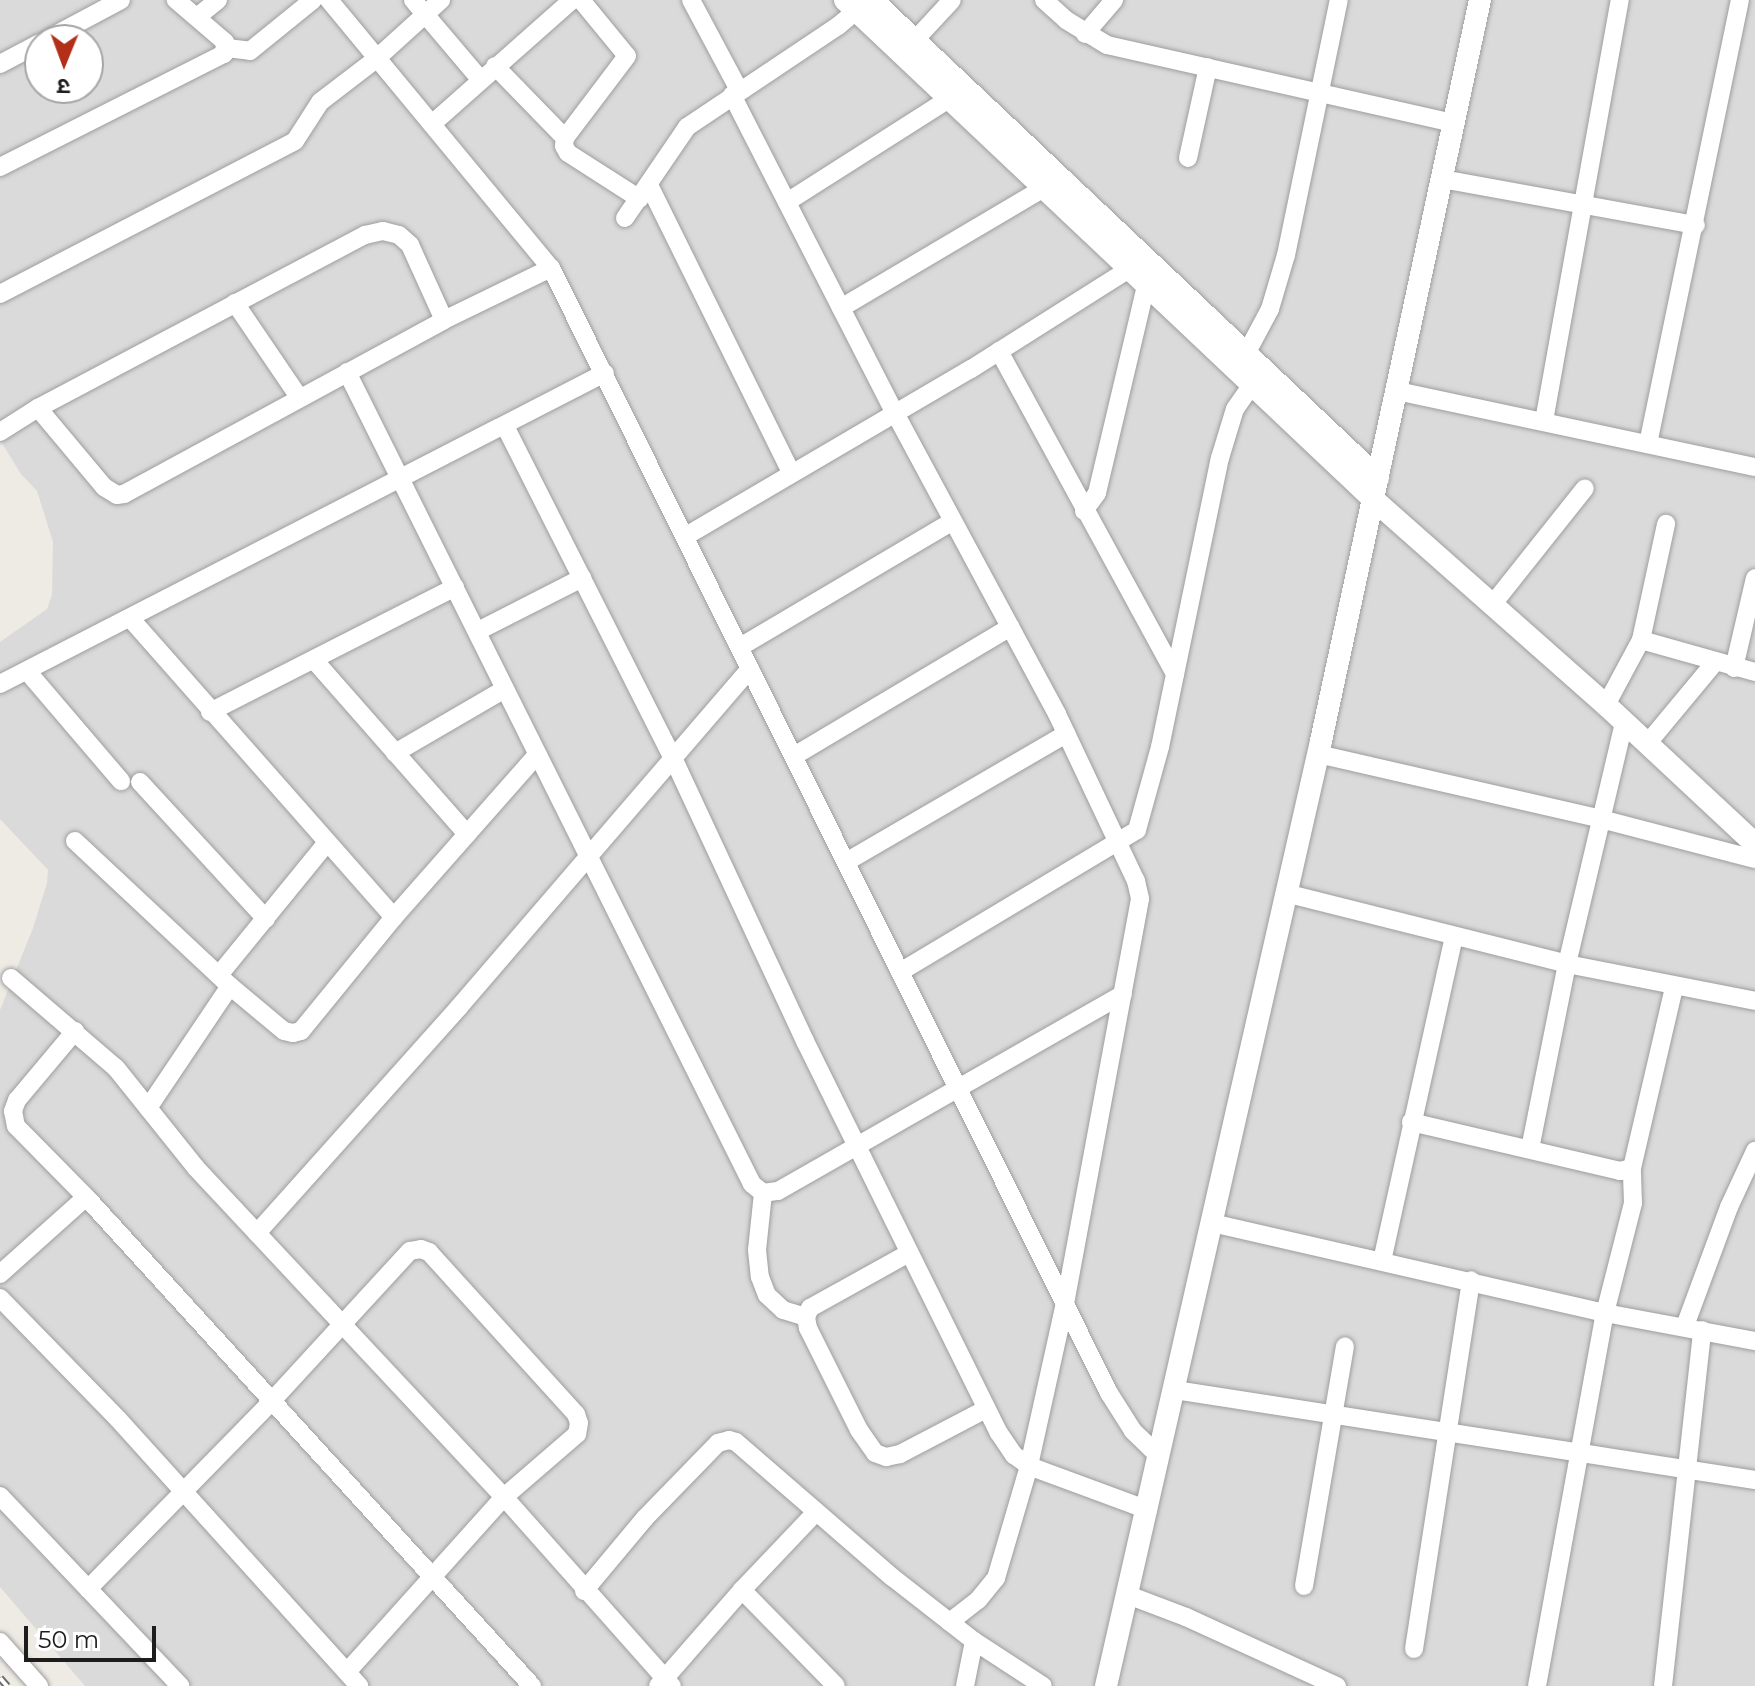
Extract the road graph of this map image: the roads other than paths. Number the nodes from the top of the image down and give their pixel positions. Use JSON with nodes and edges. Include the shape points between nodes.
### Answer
{"nodes":[{"id":1,"x":121,"y":0,"type":"edge"},
{"id":2,"x":176,"y":0,"type":"edge"},
{"id":3,"x":218,"y":0,"type":"edge"},
{"id":4,"x":313,"y":0,"type":"edge"},
{"id":5,"x":329,"y":0,"type":"edge"},
{"id":6,"x":441,"y":0,"type":"edge"},
{"id":7,"x":572,"y":0,"type":"edge"},
{"id":8,"x":581,"y":0,"type":"edge"},
{"id":9,"x":691,"y":0,"type":"edge"},
{"id":10,"x":952,"y":0,"type":"edge"},
{"id":11,"x":1044,"y":0,"type":"edge"},
{"id":12,"x":1114,"y":0,"type":"edge"},
{"id":13,"x":1339,"y":0,"type":"edge"},
{"id":14,"x":1480,"y":0,"type":"edge"},
{"id":15,"x":1620,"y":0,"type":"edge"},
{"id":16,"x":1740,"y":0,"type":"edge"},
{"id":17,"x":861,"y":3,"type":"edge"},
{"id":18,"x":418,"y":7,"type":"edge"},
{"id":19,"x":197,"y":17,"type":"junction"},
{"id":20,"x":76,"y":24,"type":"edge"},
{"id":21,"x":1085,"y":34,"type":"junction"},
{"id":22,"x":915,"y":40,"type":"junction"},
{"id":23,"x":227,"y":48,"type":"junction"},
{"id":24,"x":24,"y":51,"type":"edge"},
{"id":25,"x":376,"y":59,"type":"junction"},
{"id":26,"x":0,"y":64,"type":"edge"},
{"id":27,"x":495,"y":66,"type":"junction"},
{"id":28,"x":1208,"y":67,"type":"junction"},
{"id":29,"x":480,"y":79,"type":"junction"},
{"id":30,"x":1319,"y":92,"type":"junction"},
{"id":31,"x":736,"y":93,"type":"junction"},
{"id":32,"x":950,"y":98,"type":"junction"},
{"id":33,"x":1454,"y":123,"type":"junction"},
{"id":34,"x":432,"y":124,"type":"junction"},
{"id":35,"x":565,"y":138,"type":"junction"},
{"id":36,"x":1188,"y":158,"type":"dead end"},
{"id":37,"x":0,"y":167,"type":"edge"},
{"id":38,"x":1442,"y":179,"type":"junction"},
{"id":39,"x":1044,"y":188,"type":"junction"},
{"id":40,"x":645,"y":192,"type":"junction"},
{"id":41,"x":787,"y":202,"type":"junction"},
{"id":42,"x":1583,"y":204,"type":"junction"},
{"id":43,"x":625,"y":218,"type":"dead end"},
{"id":44,"x":1696,"y":225,"type":"junction"},
{"id":45,"x":551,"y":268,"type":"junction"},
{"id":46,"x":1129,"y":269,"type":"junction"},
{"id":47,"x":1146,"y":285,"type":"junction"},
{"id":48,"x":0,"y":294,"type":"edge"},
{"id":49,"x":235,"y":303,"type":"junction"},
{"id":50,"x":841,"y":308,"type":"junction"},
{"id":51,"x":444,"y":320,"type":"junction"},
{"id":52,"x":999,"y":351,"type":"junction"},
{"id":53,"x":1246,"y":354,"type":"junction"},
{"id":54,"x":347,"y":372,"type":"junction"},
{"id":55,"x":605,"y":373,"type":"junction"},
{"id":56,"x":1257,"y":377,"type":"junction"},
{"id":57,"x":1397,"y":391,"type":"junction"},
{"id":58,"x":299,"y":397,"type":"junction"},
{"id":59,"x":38,"y":408,"type":"junction"},
{"id":60,"x":895,"y":413,"type":"junction"},
{"id":61,"x":1544,"y":421,"type":"junction"},
{"id":62,"x":505,"y":426,"type":"junction"},
{"id":63,"x":0,"y":432,"type":"edge"},
{"id":64,"x":1648,"y":444,"type":"junction"},
{"id":65,"x":1755,"y":467,"type":"edge"},
{"id":66,"x":791,"y":472,"type":"junction"},
{"id":67,"x":400,"y":479,"type":"junction"},
{"id":68,"x":1585,"y":488,"type":"dead end"},
{"id":69,"x":1376,"y":489,"type":"junction"},
{"id":70,"x":1084,"y":511,"type":"junction"},
{"id":71,"x":953,"y":521,"type":"junction"},
{"id":72,"x":1666,"y":524,"type":"dead end"},
{"id":73,"x":686,"y":536,"type":"junction"},
{"id":74,"x":582,"y":578,"type":"junction"},
{"id":75,"x":1755,"y":579,"type":"edge"},
{"id":76,"x":455,"y":587,"type":"junction"},
{"id":77,"x":1492,"y":605,"type":"junction"},
{"id":78,"x":130,"y":618,"type":"junction"},
{"id":79,"x":1010,"y":627,"type":"junction"},
{"id":80,"x":478,"y":631,"type":"junction"},
{"id":81,"x":1641,"y":640,"type":"junction"},
{"id":82,"x":740,"y":647,"type":"junction"},
{"id":83,"x":314,"y":660,"type":"junction"},
{"id":84,"x":1715,"y":662,"type":"junction"},
{"id":85,"x":1734,"y":668,"type":"junction"},
{"id":86,"x":750,"y":669,"type":"junction"},
{"id":87,"x":27,"y":671,"type":"junction"},
{"id":88,"x":1755,"y":672,"type":"edge"},
{"id":89,"x":1175,"y":674,"type":"junction"},
{"id":90,"x":0,"y":684,"type":"edge"},
{"id":91,"x":505,"y":689,"type":"junction"},
{"id":92,"x":1606,"y":705,"type":"junction"},
{"id":93,"x":210,"y":712,"type":"junction"},
{"id":94,"x":1624,"y":723,"type":"junction"},
{"id":95,"x":1066,"y":734,"type":"junction"},
{"id":96,"x":1647,"y":744,"type":"junction"},
{"id":97,"x":395,"y":753,"type":"junction"},
{"id":98,"x":1318,"y":754,"type":"junction"},
{"id":99,"x":537,"y":755,"type":"junction"},
{"id":100,"x":794,"y":756,"type":"junction"},
{"id":101,"x":674,"y":760,"type":"junction"},
{"id":102,"x":121,"y":781,"type":"dead end"},
{"id":103,"x":140,"y":782,"type":"dead end"},
{"id":104,"x":1601,"y":819,"type":"junction"},
{"id":105,"x":467,"y":834,"type":"junction"},
{"id":106,"x":75,"y":841,"type":"dead end"},
{"id":107,"x":326,"y":844,"type":"junction"},
{"id":108,"x":1118,"y":844,"type":"junction"},
{"id":109,"x":1755,"y":844,"type":"edge"},
{"id":110,"x":587,"y":858,"type":"junction"},
{"id":111,"x":1755,"y":859,"type":"edge"},
{"id":112,"x":846,"y":862,"type":"junction"},
{"id":113,"x":1285,"y":893,"type":"junction"},
{"id":114,"x":394,"y":917,"type":"junction"},
{"id":115,"x":266,"y":919,"type":"junction"},
{"id":116,"x":1454,"y":936,"type":"junction"},
{"id":117,"x":1567,"y":964,"type":"junction"},
{"id":118,"x":900,"y":972,"type":"junction"},
{"id":119,"x":11,"y":978,"type":"dead end"},
{"id":120,"x":224,"y":980,"type":"junction"},
{"id":121,"x":1674,"y":987,"type":"junction"},
{"id":122,"x":1123,"y":994,"type":"junction"},
{"id":123,"x":1755,"y":1001,"type":"edge"},
{"id":124,"x":75,"y":1031,"type":"junction"},
{"id":125,"x":958,"y":1088,"type":"junction"},
{"id":126,"x":148,"y":1108,"type":"junction"},
{"id":127,"x":1411,"y":1122,"type":"junction"},
{"id":128,"x":859,"y":1146,"type":"junction"},
{"id":129,"x":1530,"y":1149,"type":"junction"},
{"id":130,"x":1755,"y":1151,"type":"edge"},
{"id":131,"x":1632,"y":1168,"type":"junction"},
{"id":132,"x":763,"y":1193,"type":"junction"},
{"id":133,"x":86,"y":1197,"type":"junction"},
{"id":134,"x":1212,"y":1223,"type":"junction"},
{"id":135,"x":257,"y":1233,"type":"junction"},
{"id":136,"x":909,"y":1253,"type":"junction"},
{"id":137,"x":1382,"y":1261,"type":"junction"},
{"id":138,"x":0,"y":1274,"type":"edge"},
{"id":139,"x":1471,"y":1280,"type":"junction"},
{"id":140,"x":0,"y":1298,"type":"edge"},
{"id":141,"x":1065,"y":1303,"type":"junction"},
{"id":142,"x":1605,"y":1313,"type":"junction"},
{"id":143,"x":806,"y":1317,"type":"junction"},
{"id":144,"x":343,"y":1323,"type":"junction"},
{"id":145,"x":1693,"y":1328,"type":"junction"},
{"id":146,"x":1755,"y":1341,"type":"edge"},
{"id":147,"x":1345,"y":1346,"type":"dead end"},
{"id":148,"x":1175,"y":1390,"type":"junction"},
{"id":149,"x":270,"y":1403,"type":"junction"},
{"id":150,"x":986,"y":1409,"type":"junction"},
{"id":151,"x":1333,"y":1415,"type":"junction"},
{"id":152,"x":1448,"y":1433,"type":"junction"},
{"id":153,"x":1578,"y":1450,"type":"junction"},
{"id":154,"x":1160,"y":1457,"type":"junction"},
{"id":155,"x":1029,"y":1466,"type":"junction"},
{"id":156,"x":1685,"y":1470,"type":"junction"},
{"id":157,"x":1755,"y":1480,"type":"edge"},
{"id":158,"x":183,"y":1490,"type":"junction"},
{"id":159,"x":0,"y":1496,"type":"edge"},
{"id":160,"x":504,"y":1497,"type":"junction"},
{"id":161,"x":1148,"y":1510,"type":"junction"},
{"id":162,"x":815,"y":1513,"type":"junction"},
{"id":163,"x":434,"y":1577,"type":"junction"},
{"id":164,"x":1304,"y":1586,"type":"dead end"},
{"id":165,"x":88,"y":1589,"type":"junction"},
{"id":166,"x":742,"y":1590,"type":"junction"},
{"id":167,"x":584,"y":1591,"type":"junction"},
{"id":168,"x":1128,"y":1595,"type":"junction"},
{"id":169,"x":950,"y":1622,"type":"junction"},
{"id":170,"x":974,"y":1641,"type":"junction"},
{"id":171,"x":0,"y":1642,"type":"edge"},
{"id":172,"x":1414,"y":1649,"type":"dead end"},
{"id":173,"x":353,"y":1679,"type":"edge"},
{"id":174,"x":1325,"y":1683,"type":"edge"},
{"id":175,"x":665,"y":1684,"type":"edge"},
{"id":176,"x":39,"y":1686,"type":"edge"},
{"id":177,"x":180,"y":1686,"type":"edge"},
{"id":178,"x":532,"y":1686,"type":"edge"},
{"id":179,"x":836,"y":1686,"type":"edge"},
{"id":180,"x":965,"y":1686,"type":"edge"},
{"id":181,"x":1043,"y":1686,"type":"edge"},
{"id":182,"x":1106,"y":1686,"type":"edge"},
{"id":183,"x":1537,"y":1686,"type":"edge"},
{"id":184,"x":1663,"y":1686,"type":"edge"}],
"edges":[{"from":1,"to":20,"type":"street"},
{"from":2,"to":19,"type":"street"},
{"from":3,"to":19,"type":"street"},
{"from":4,"to":23,"type":"street","via":[[250,51]]},
{"from":5,"to":25,"type":"street"},
{"from":6,"to":18,"type":"street"},
{"from":7,"to":27,"type":"street"},
{"from":8,"to":35,"type":"street","via":[[627,56]]},
{"from":9,"to":31,"type":"street"},
{"from":10,"to":22,"type":"street"},
{"from":11,"to":21,"type":"street"},
{"from":12,"to":21,"type":"street"},
{"from":13,"to":30,"type":"street"},
{"from":14,"to":33,"type":"street"},
{"from":15,"to":42,"type":"street"},
{"from":16,"to":44,"type":"street"},
{"from":17,"to":22,"type":"street"},
{"from":17,"to":31,"type":"street"},
{"from":17,"to":32,"type":"street"},
{"from":18,"to":25,"type":"street"},
{"from":18,"to":29,"type":"street"},
{"from":19,"to":23,"type":"street"},
{"from":21,"to":28,"type":"street","via":[[1107,45]]},
{"from":22,"to":53,"type":"street"},
{"from":23,"to":37,"type":"street"},
{"from":24,"to":26,"type":"street"},
{"from":25,"to":34,"type":"street"},
{"from":25,"to":48,"type":"street","via":[[320,102],[295,141]]},
{"from":27,"to":29,"type":"street"},
{"from":27,"to":35,"type":"street"},
{"from":28,"to":30,"type":"street"},
{"from":28,"to":36,"type":"street"},
{"from":29,"to":34,"type":"street"},
{"from":30,"to":33,"type":"street"},
{"from":30,"to":53,"type":"street","via":[[1286,255],[1270,309]]},
{"from":31,"to":40,"type":"street","via":[[687,127]]},
{"from":31,"to":41,"type":"street"},
{"from":32,"to":39,"type":"street"},
{"from":32,"to":41,"type":"street"},
{"from":33,"to":38,"type":"street"},
{"from":34,"to":45,"type":"street"},
{"from":35,"to":40,"type":"street","via":[[568,153]]},
{"from":38,"to":42,"type":"street"},
{"from":38,"to":57,"type":"street"},
{"from":39,"to":46,"type":"street"},
{"from":39,"to":50,"type":"street"},
{"from":40,"to":43,"type":"street"},
{"from":40,"to":66,"type":"street"},
{"from":41,"to":50,"type":"street"},
{"from":42,"to":44,"type":"street"},
{"from":42,"to":61,"type":"street"},
{"from":44,"to":64,"type":"street"},
{"from":45,"to":51,"type":"street"},
{"from":45,"to":55,"type":"street"},
{"from":46,"to":47,"type":"street"},
{"from":46,"to":52,"type":"street"},
{"from":47,"to":56,"type":"street"},
{"from":47,"to":70,"type":"street","via":[[1097,493]]},
{"from":49,"to":51,"type":"street","via":[[365,235],[383,231],[410,245]]},
{"from":49,"to":58,"type":"street"},
{"from":49,"to":59,"type":"street"},
{"from":50,"to":60,"type":"street"},
{"from":51,"to":54,"type":"street"},
{"from":52,"to":60,"type":"street"},
{"from":52,"to":70,"type":"street"},
{"from":53,"to":56,"type":"street"},
{"from":54,"to":58,"type":"street"},
{"from":54,"to":67,"type":"street"},
{"from":55,"to":62,"type":"street"},
{"from":55,"to":73,"type":"street"},
{"from":56,"to":69,"type":"street"},
{"from":56,"to":89,"type":"street","via":[[1235,409],[1220,458]]},
{"from":57,"to":61,"type":"street"},
{"from":57,"to":69,"type":"street"},
{"from":58,"to":59,"type":"street","via":[[135,490],[117,495],[104,487]]},
{"from":59,"to":63,"type":"street"},
{"from":60,"to":66,"type":"street"},
{"from":60,"to":71,"type":"street"},
{"from":61,"to":64,"type":"street"},
{"from":62,"to":67,"type":"street"},
{"from":62,"to":74,"type":"street"},
{"from":64,"to":65,"type":"street"},
{"from":66,"to":73,"type":"street"},
{"from":67,"to":76,"type":"street"},
{"from":67,"to":78,"type":"street"},
{"from":68,"to":77,"type":"street"},
{"from":69,"to":77,"type":"street"},
{"from":69,"to":98,"type":"street"},
{"from":70,"to":89,"type":"street"},
{"from":71,"to":79,"type":"street"},
{"from":71,"to":82,"type":"street"},
{"from":72,"to":81,"type":"street"},
{"from":73,"to":82,"type":"street"},
{"from":74,"to":80,"type":"street"},
{"from":74,"to":101,"type":"street"},
{"from":75,"to":85,"type":"street"},
{"from":76,"to":80,"type":"street"},
{"from":76,"to":83,"type":"street"},
{"from":77,"to":92,"type":"street"},
{"from":78,"to":87,"type":"street"},
{"from":78,"to":93,"type":"street"},
{"from":79,"to":95,"type":"street"},
{"from":79,"to":100,"type":"street"},
{"from":80,"to":91,"type":"street"},
{"from":81,"to":84,"type":"street"},
{"from":81,"to":92,"type":"street"},
{"from":82,"to":86,"type":"street"},
{"from":83,"to":93,"type":"street"},
{"from":83,"to":97,"type":"street"},
{"from":84,"to":85,"type":"street"},
{"from":84,"to":96,"type":"street"},
{"from":85,"to":88,"type":"street"},
{"from":86,"to":100,"type":"street"},
{"from":86,"to":101,"type":"street"},
{"from":87,"to":90,"type":"street"},
{"from":87,"to":102,"type":"street"},
{"from":89,"to":108,"type":"street","via":[[1140,823]]},
{"from":91,"to":97,"type":"street"},
{"from":91,"to":99,"type":"street"},
{"from":92,"to":94,"type":"street"},
{"from":93,"to":107,"type":"street"},
{"from":94,"to":96,"type":"street"},
{"from":94,"to":104,"type":"street"},
{"from":95,"to":108,"type":"street"},
{"from":95,"to":112,"type":"street"},
{"from":96,"to":109,"type":"street"},
{"from":97,"to":105,"type":"street"},
{"from":98,"to":104,"type":"street"},
{"from":98,"to":113,"type":"street"},
{"from":99,"to":105,"type":"street"},
{"from":99,"to":110,"type":"street"},
{"from":100,"to":112,"type":"street"},
{"from":101,"to":110,"type":"street"},
{"from":101,"to":128,"type":"street"},
{"from":103,"to":115,"type":"street"},
{"from":104,"to":111,"type":"street"},
{"from":104,"to":117,"type":"street"},
{"from":105,"to":114,"type":"street"},
{"from":106,"to":120,"type":"street"},
{"from":107,"to":114,"type":"street"},
{"from":107,"to":115,"type":"street"},
{"from":108,"to":118,"type":"street"},
{"from":108,"to":122,"type":"street","via":[[1140,899]]},
{"from":110,"to":132,"type":"street","via":[[752,1184]]},
{"from":110,"to":135,"type":"street"},
{"from":112,"to":118,"type":"street"},
{"from":113,"to":116,"type":"street"},
{"from":113,"to":134,"type":"street"},
{"from":114,"to":120,"type":"street","via":[[301,1031],[284,1031]]},
{"from":115,"to":120,"type":"street"},
{"from":116,"to":117,"type":"street"},
{"from":116,"to":127,"type":"street"},
{"from":117,"to":121,"type":"street"},
{"from":117,"to":129,"type":"street"},
{"from":118,"to":125,"type":"street"},
{"from":119,"to":124,"type":"street"},
{"from":120,"to":126,"type":"street"},
{"from":121,"to":123,"type":"street"},
{"from":121,"to":131,"type":"street"},
{"from":122,"to":125,"type":"street"},
{"from":122,"to":141,"type":"street"},
{"from":124,"to":126,"type":"street","via":[[116,1068]]},
{"from":124,"to":133,"type":"street","via":[[13,1111],[16,1126]]},
{"from":125,"to":128,"type":"street"},
{"from":125,"to":141,"type":"street"},
{"from":126,"to":135,"type":"street"},
{"from":127,"to":129,"type":"street"},
{"from":127,"to":137,"type":"street"},
{"from":128,"to":132,"type":"street","via":[[778,1191]]},
{"from":128,"to":136,"type":"street"},
{"from":129,"to":131,"type":"street","via":[[1620,1171]]},
{"from":130,"to":145,"type":"street","via":[[1729,1207]]},
{"from":131,"to":142,"type":"street","via":[[1633,1203]]},
{"from":132,"to":143,"type":"street","via":[[760,1277],[767,1295],[783,1310]]},
{"from":133,"to":138,"type":"street"},
{"from":133,"to":149,"type":"street"},
{"from":134,"to":137,"type":"street"},
{"from":134,"to":148,"type":"street"},
{"from":135,"to":144,"type":"street"},
{"from":136,"to":143,"type":"street","via":[[810,1308]]},
{"from":136,"to":150,"type":"street"},
{"from":137,"to":139,"type":"street"},
{"from":139,"to":142,"type":"street"},
{"from":139,"to":152,"type":"street"},
{"from":140,"to":158,"type":"street"},
{"from":141,"to":154,"type":"street","via":[[1109,1393],[1133,1431]]},
{"from":141,"to":155,"type":"street"},
{"from":142,"to":145,"type":"street"},
{"from":142,"to":153,"type":"street"},
{"from":143,"to":150,"type":"street","via":[[875,1453],[900,1454]]},
{"from":144,"to":149,"type":"street"},
{"from":144,"to":160,"type":"street"},
{"from":144,"to":160,"type":"street","via":[[410,1251],[429,1252],[579,1423],[577,1434]]},
{"from":145,"to":146,"type":"street"},
{"from":145,"to":156,"type":"street"},
{"from":147,"to":151,"type":"street"},
{"from":148,"to":151,"type":"street"},
{"from":148,"to":154,"type":"street"},
{"from":149,"to":158,"type":"street"},
{"from":149,"to":163,"type":"street"},
{"from":150,"to":155,"type":"street","via":[[1014,1455]]},
{"from":151,"to":152,"type":"street"},
{"from":151,"to":164,"type":"street"},
{"from":152,"to":153,"type":"street"},
{"from":152,"to":172,"type":"street"},
{"from":153,"to":156,"type":"street"},
{"from":153,"to":183,"type":"street"},
{"from":154,"to":161,"type":"street"},
{"from":155,"to":161,"type":"street"},
{"from":155,"to":169,"type":"street","via":[[996,1578]]},
{"from":156,"to":157,"type":"street"},
{"from":156,"to":184,"type":"street"},
{"from":158,"to":165,"type":"street"},
{"from":158,"to":173,"type":"street"},
{"from":159,"to":165,"type":"street"},
{"from":160,"to":163,"type":"street"},
{"from":160,"to":167,"type":"street"},
{"from":161,"to":168,"type":"street"},
{"from":162,"to":166,"type":"street"},
{"from":162,"to":167,"type":"street","via":[[736,1442],[718,1443]]},
{"from":162,"to":169,"type":"street"},
{"from":163,"to":173,"type":"street"},
{"from":163,"to":178,"type":"street"},
{"from":165,"to":177,"type":"street"},
{"from":166,"to":175,"type":"street"},
{"from":166,"to":179,"type":"street"},
{"from":167,"to":175,"type":"street"},
{"from":168,"to":174,"type":"street"},
{"from":168,"to":182,"type":"street"},
{"from":169,"to":170,"type":"street"},
{"from":170,"to":180,"type":"street"},
{"from":170,"to":181,"type":"street"},
{"from":171,"to":176,"type":"street"}]}
